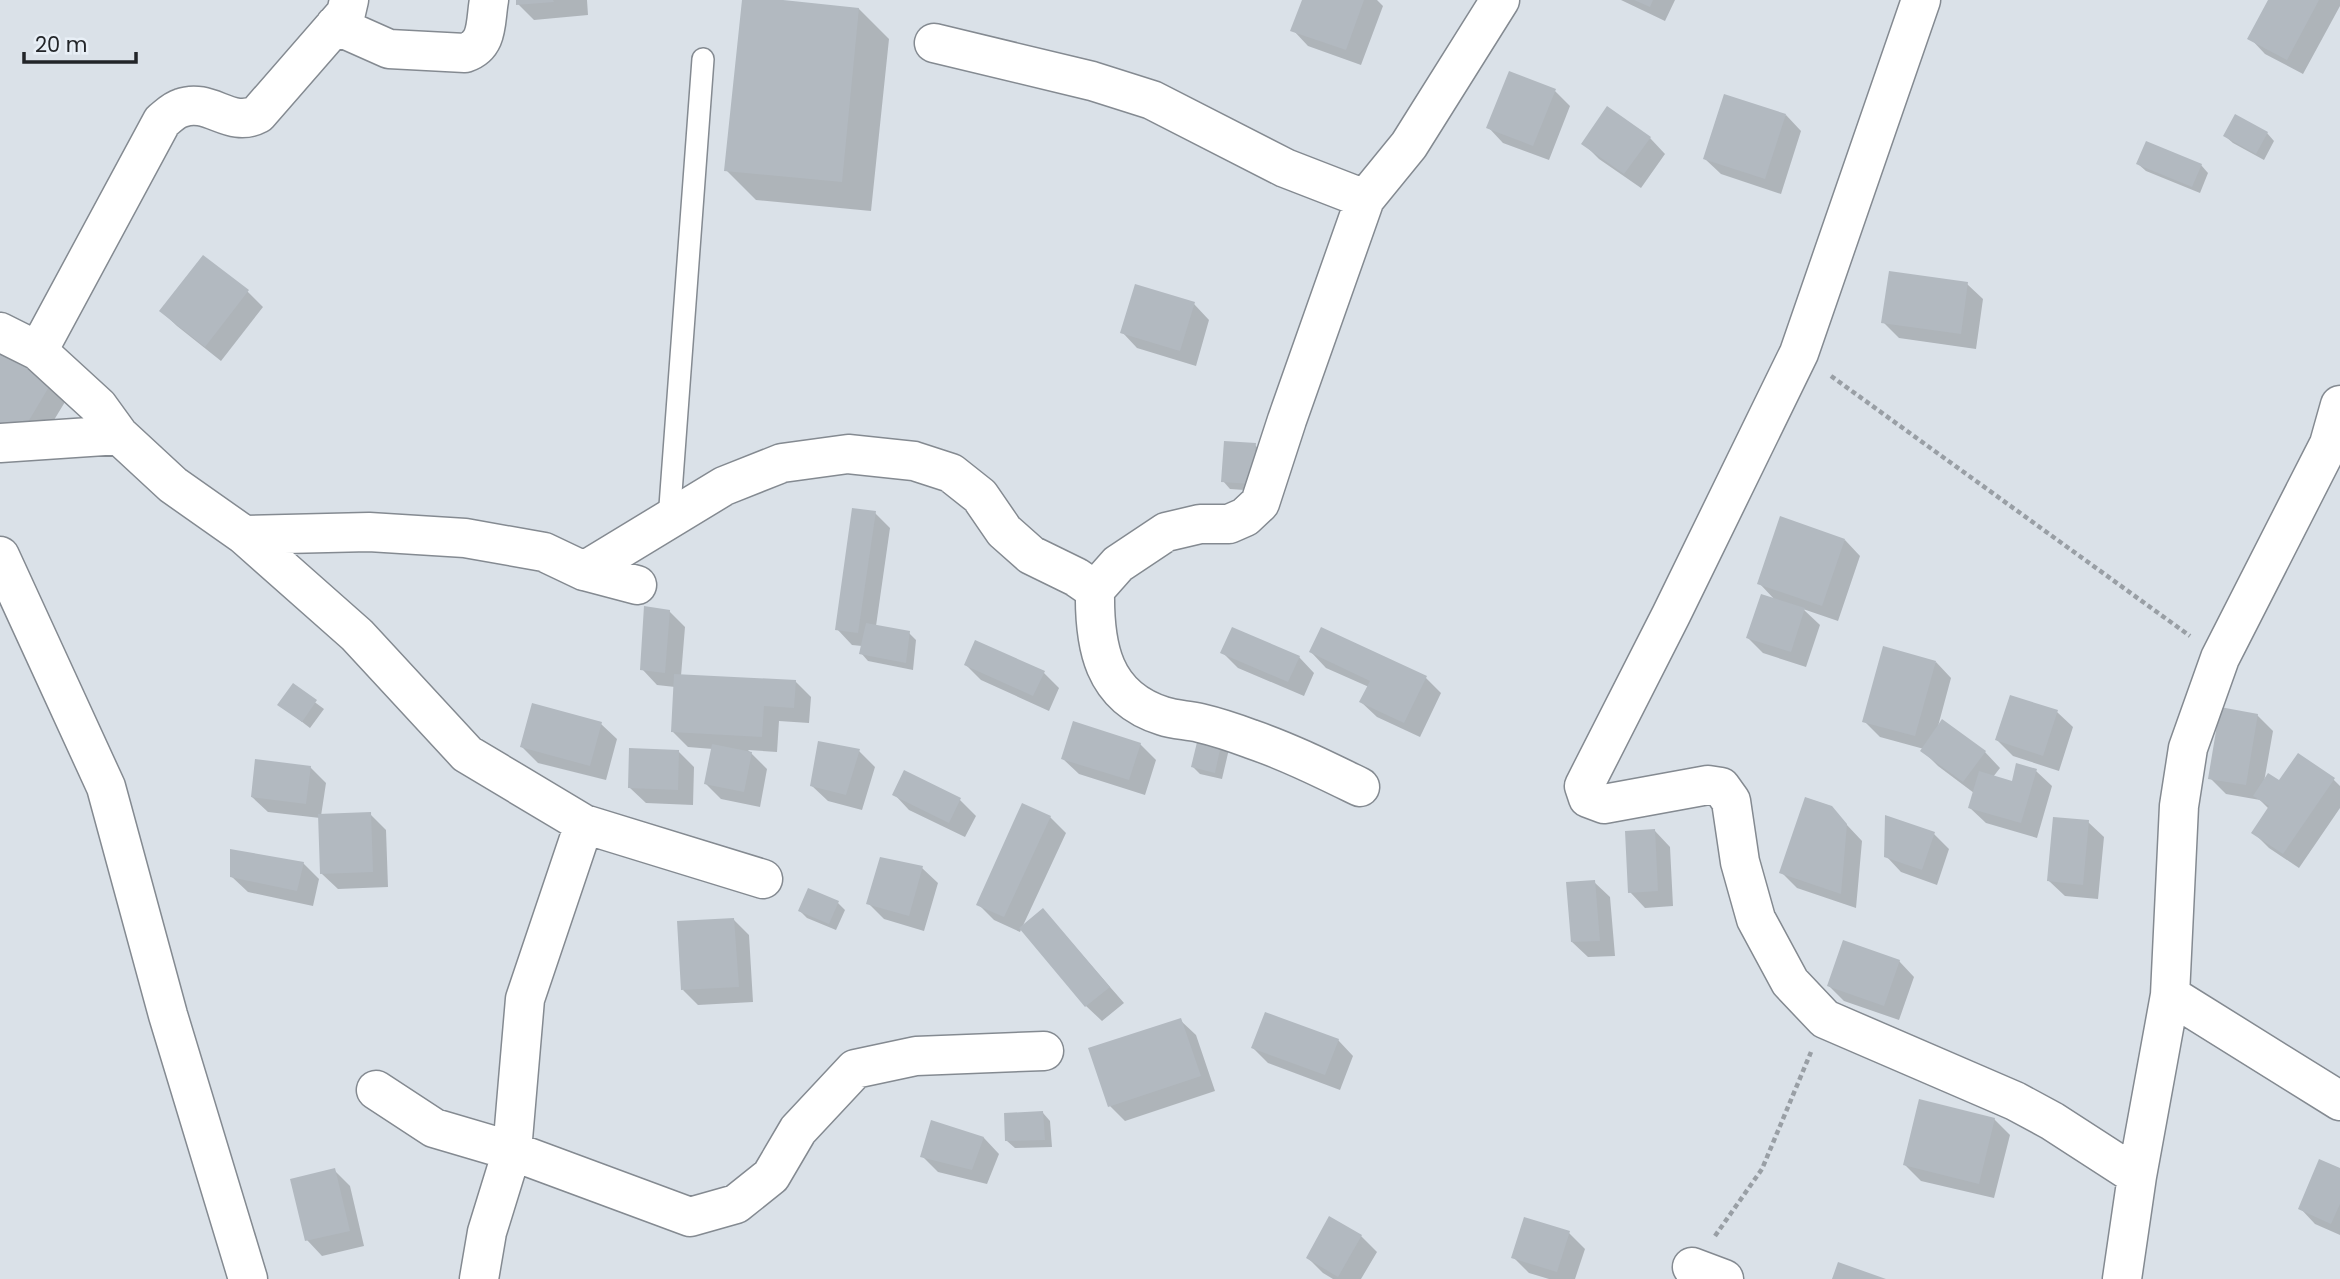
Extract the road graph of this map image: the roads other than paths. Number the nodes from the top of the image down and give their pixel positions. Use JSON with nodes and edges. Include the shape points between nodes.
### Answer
{"nodes":[{"id":1,"x":476,"y":0,"type":"edge"},
{"id":2,"x":489,"y":0,"type":"edge"},
{"id":3,"x":1500,"y":0,"type":"edge"},
{"id":4,"x":1921,"y":0,"type":"edge"},
{"id":5,"x":342,"y":13,"type":"edge"},
{"id":6,"x":934,"y":43,"type":"dead end"},
{"id":7,"x":703,"y":58,"type":"dead end"},
{"id":8,"x":1365,"y":199,"type":"junction"},
{"id":9,"x":0,"y":332,"type":"edge"},
{"id":10,"x":38,"y":351,"type":"junction"},
{"id":11,"x":2340,"y":405,"type":"edge"},
{"id":12,"x":119,"y":435,"type":"junction"},
{"id":13,"x":0,"y":443,"type":"edge"},
{"id":14,"x":2334,"y":447,"type":"edge"},
{"id":15,"x":669,"y":520,"type":"junction"},
{"id":16,"x":244,"y":535,"type":"junction"},
{"id":17,"x":0,"y":556,"type":"edge"},
{"id":18,"x":584,"y":571,"type":"junction"},
{"id":19,"x":637,"y":585,"type":"dead end"},
{"id":20,"x":1095,"y":590,"type":"junction"},
{"id":21,"x":1360,"y":787,"type":"dead end"},
{"id":22,"x":583,"y":824,"type":"junction"},
{"id":23,"x":763,"y":879,"type":"dead end"},
{"id":24,"x":2170,"y":995,"type":"junction"},
{"id":25,"x":1044,"y":1051,"type":"dead end"},
{"id":26,"x":376,"y":1090,"type":"dead end"},
{"id":27,"x":2340,"y":1101,"type":"edge"},
{"id":28,"x":512,"y":1152,"type":"junction"},
{"id":29,"x":2137,"y":1176,"type":"junction"},
{"id":30,"x":248,"y":1279,"type":"edge"},
{"id":31,"x":479,"y":1279,"type":"edge"},
{"id":32,"x":2122,"y":1279,"type":"edge"}],
"edges":[{"from":1,"to":2,"type":"street"},
{"from":2,"to":5,"type":"street","via":[[483,42],[465,53],[389,49]]},
{"from":3,"to":8,"type":"street","via":[[1409,145]]},
{"from":4,"to":29,"type":"street","via":[[1799,353],[1584,786],[1588,798],[1604,804],[1708,785],[1721,787],[1731,802],[1740,862],[1756,919],[1790,982],[1825,1019],[2015,1101]]},
{"from":5,"to":10,"type":"street","via":[[258,114],[240,120],[204,106],[181,107],[162,121]]},
{"from":6,"to":8,"type":"street","via":[[1152,100],[1285,168]]},
{"from":7,"to":15,"type":"lane"},
{"from":8,"to":20,"type":"street","via":[[1260,503],[1229,524],[1200,524],[1166,532],[1118,564]]},
{"from":9,"to":10,"type":"street"},
{"from":10,"to":12,"type":"street","via":[[98,406]]},
{"from":11,"to":14,"type":"street"},
{"from":12,"to":13,"type":"street"},
{"from":12,"to":16,"type":"street","via":[[173,485]]},
{"from":14,"to":24,"type":"street","via":[[2220,658],[2188,748],[2179,806]]},
{"from":15,"to":18,"type":"street"},
{"from":15,"to":20,"type":"street","via":[[724,486],[782,463],[848,454],[914,461],[951,472],[980,496],[1004,531],[1031,555]]},
{"from":16,"to":18,"type":"street","via":[[369,531],[465,538],[544,552]]},
{"from":16,"to":22,"type":"street","via":[[356,635],[467,754]]},
{"from":17,"to":30,"type":"street","via":[[106,787],[168,1015]]},
{"from":18,"to":19,"type":"street"},
{"from":20,"to":21,"type":"street","via":[[1098,645],[1109,677],[1132,701],[1162,716],[1252,739]]},
{"from":22,"to":23,"type":"street"},
{"from":22,"to":28,"type":"street","via":[[525,999]]},
{"from":24,"to":27,"type":"street"},
{"from":24,"to":29,"type":"street"},
{"from":25,"to":28,"type":"street","via":[[916,1056],[855,1069],[798,1130],[771,1176],[736,1204],[690,1217]]},
{"from":26,"to":28,"type":"street","via":[[434,1128]]},
{"from":28,"to":31,"type":"street","via":[[487,1232]]},
{"from":29,"to":32,"type":"street"}]}
